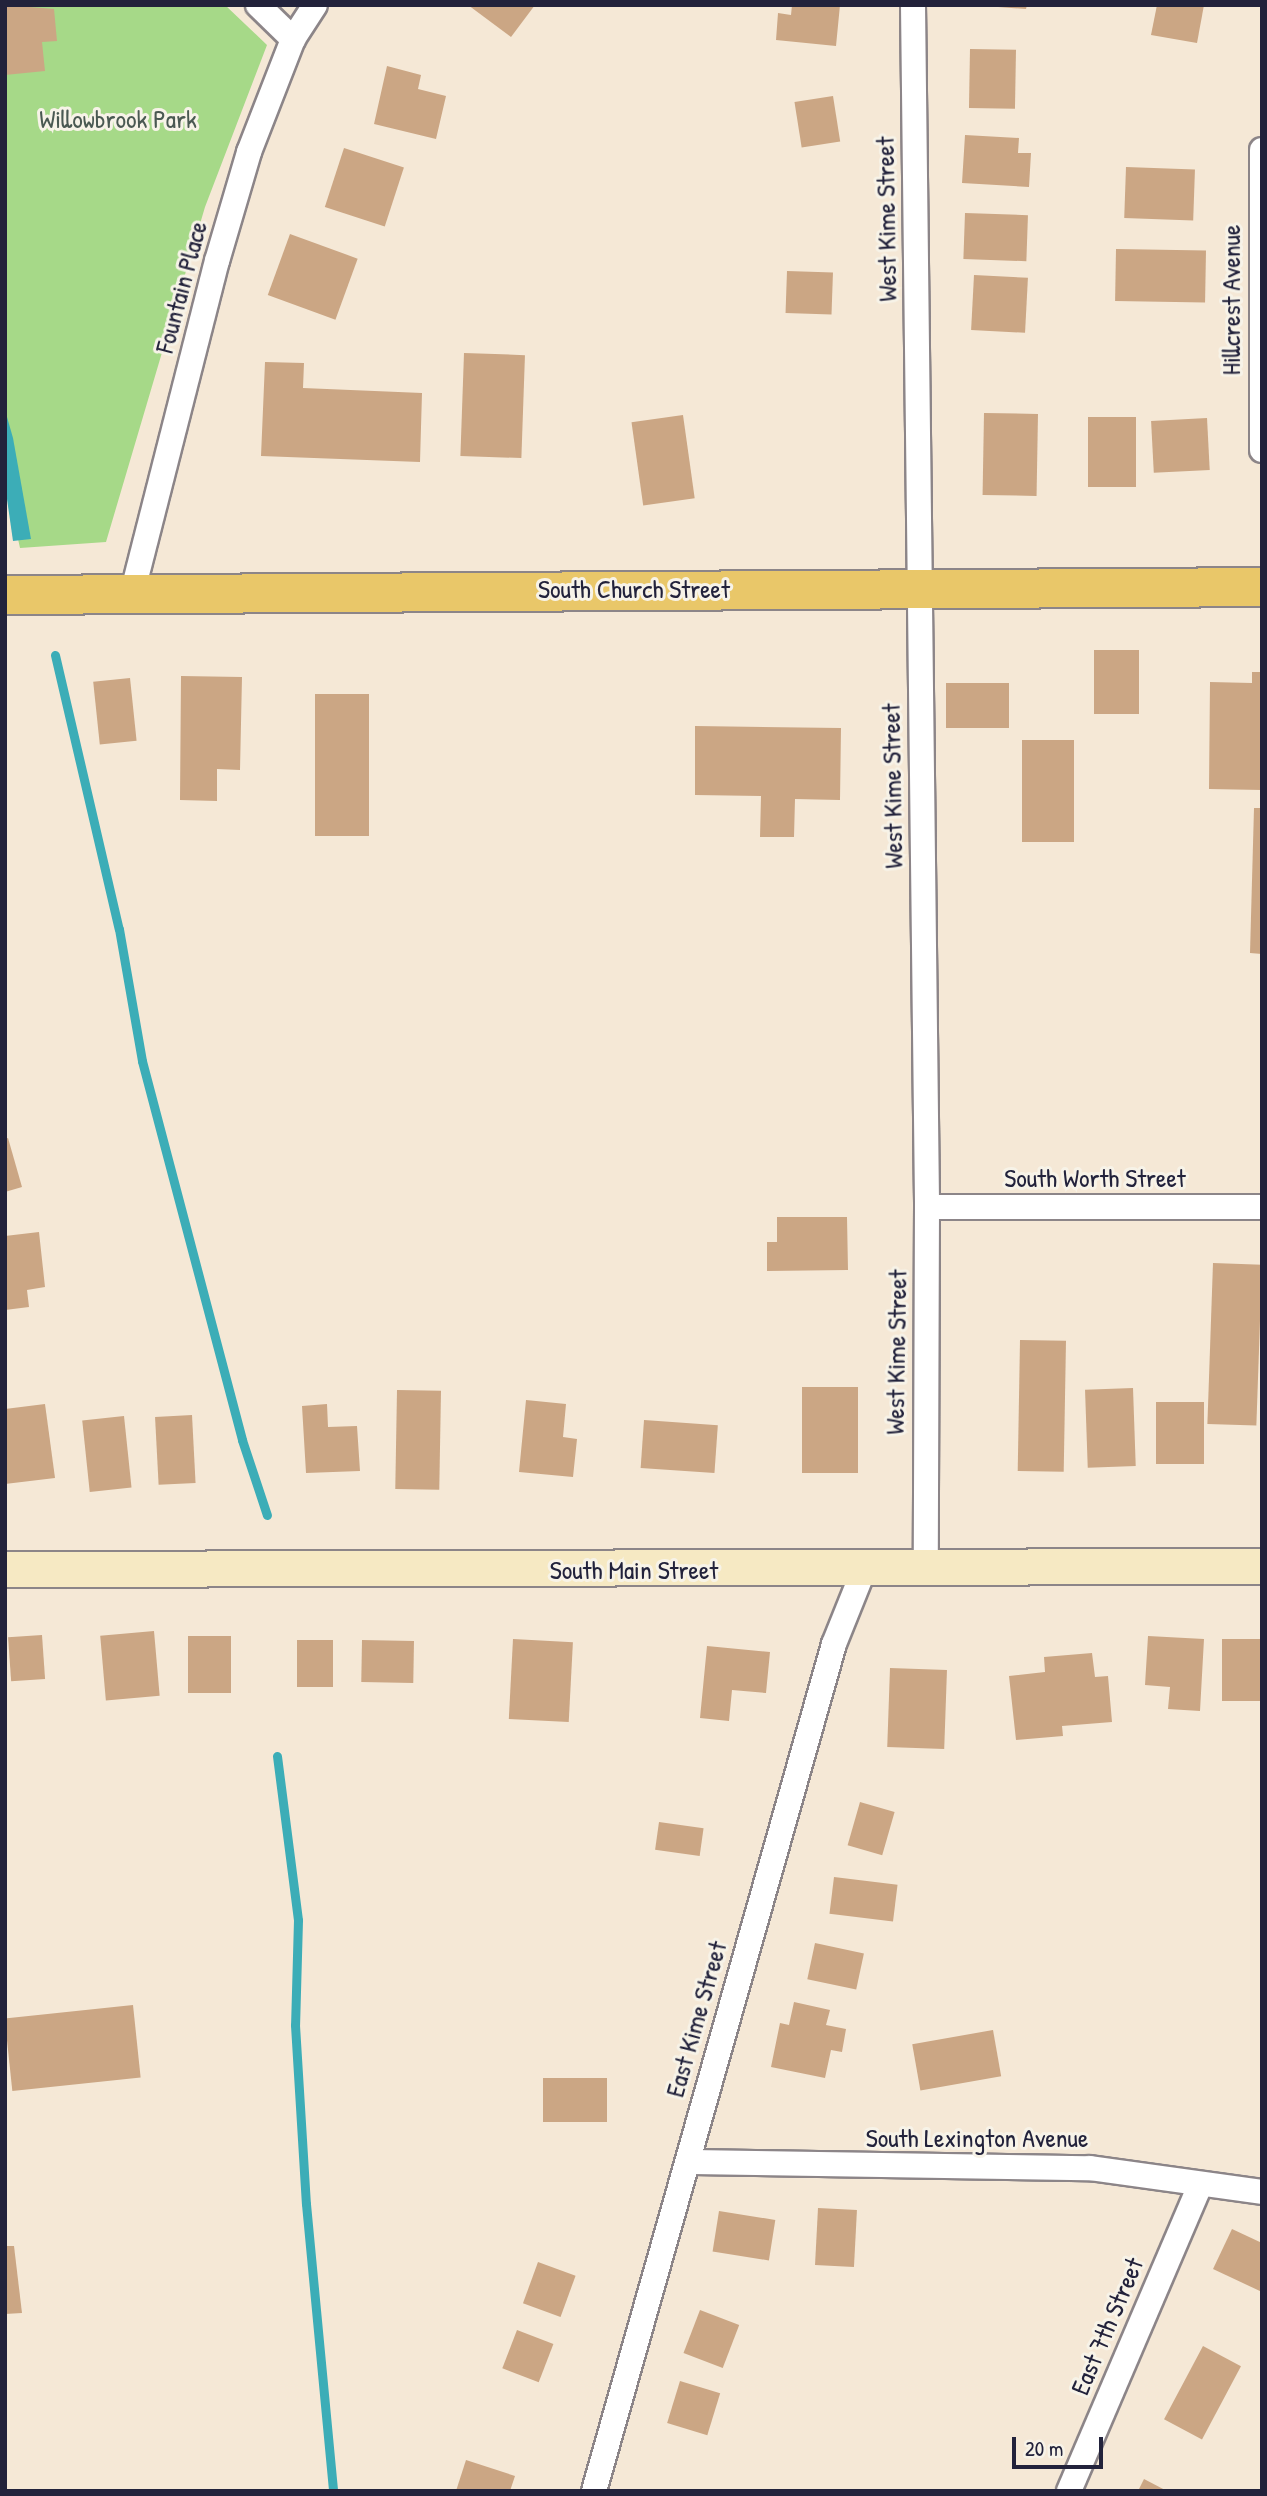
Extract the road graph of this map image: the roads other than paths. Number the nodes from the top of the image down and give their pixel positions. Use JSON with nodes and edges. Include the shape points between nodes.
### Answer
{"nodes":[{"id":1,"x":258,"y":5,"type":"edge"},
{"id":2,"x":315,"y":5,"type":"edge"},
{"id":3,"x":914,"y":5,"type":"edge"},
{"id":4,"x":293,"y":39,"type":"junction"},
{"id":5,"x":1262,"y":150,"type":"edge"},
{"id":6,"x":1262,"y":450,"type":"edge"},
{"id":7,"x":1262,"y":587,"type":"edge"},
{"id":8,"x":919,"y":590,"type":"junction"},
{"id":9,"x":132,"y":594,"type":"junction"},
{"id":10,"x":5,"y":595,"type":"edge"},
{"id":11,"x":928,"y":1208,"type":"junction"},
{"id":12,"x":1262,"y":1208,"type":"edge"},
{"id":13,"x":926,"y":1566,"type":"junction"},
{"id":14,"x":1262,"y":1566,"type":"edge"},
{"id":15,"x":865,"y":1567,"type":"junction"},
{"id":16,"x":5,"y":1569,"type":"edge"},
{"id":17,"x":689,"y":2162,"type":"junction"},
{"id":18,"x":1200,"y":2185,"type":"junction"},
{"id":19,"x":1262,"y":2192,"type":"edge"},
{"id":20,"x":594,"y":2491,"type":"edge"},
{"id":21,"x":1069,"y":2491,"type":"edge"}],
"edges":[{"from":1,"to":4,"type":"street"},
{"from":2,"to":4,"type":"street","name":"Fountain Place"},
{"from":3,"to":8,"type":"street","name":"West Kime Street"},
{"from":4,"to":9,"type":"street","name":"Fountain Place","via":[[249,152],[217,261]]},
{"from":5,"to":6,"type":"street","name":"Hillcrest Avenue"},
{"from":7,"to":8,"type":"main road","name":"South Church Street"},
{"from":8,"to":9,"type":"main road","name":"South Church Street"},
{"from":8,"to":11,"type":"street","name":"West Kime Street"},
{"from":9,"to":10,"type":"main road","name":"South Church Street"},
{"from":11,"to":12,"type":"street","name":"South Worth Street"},
{"from":11,"to":13,"type":"street","name":"West Kime Street"},
{"from":13,"to":14,"type":"street","name":"South Main Street"},
{"from":13,"to":15,"type":"street","name":"South Main Street"},
{"from":15,"to":16,"type":"street","name":"South Main Street"},
{"from":15,"to":17,"type":"street","name":"East Kime Street","via":[[834,1644]]},
{"from":17,"to":18,"type":"street","name":"South Lexington Avenue","via":[[1090,2168]]},
{"from":17,"to":20,"type":"street","name":"East Kime Street"},
{"from":18,"to":19,"type":"street","name":"South Lexington Avenue"},
{"from":18,"to":21,"type":"street","name":"East 7th Street"}]}
